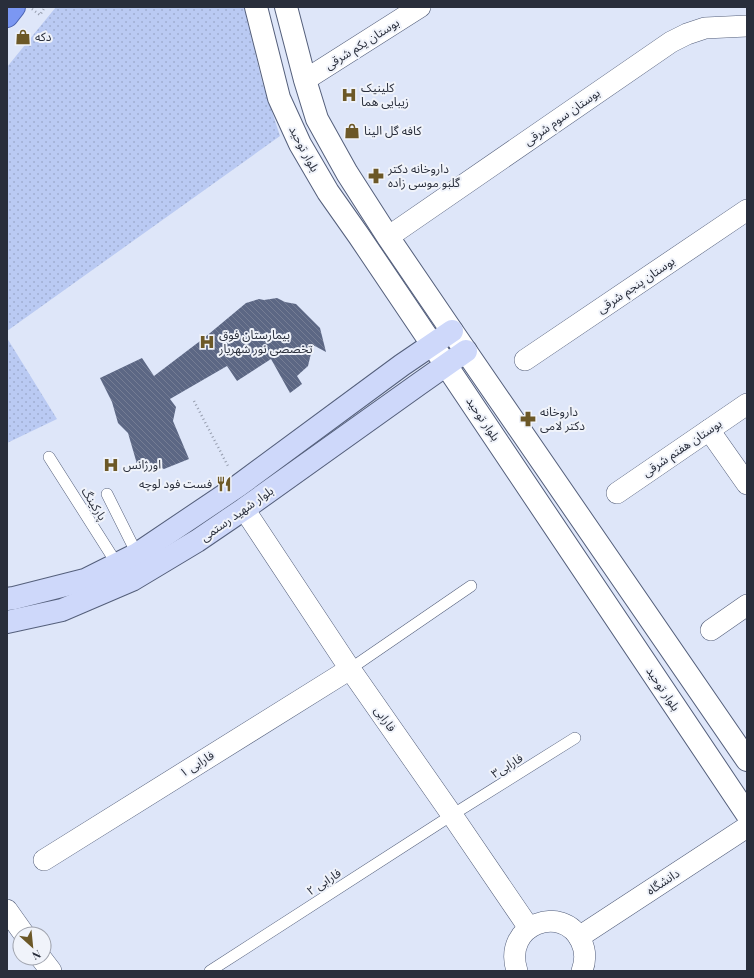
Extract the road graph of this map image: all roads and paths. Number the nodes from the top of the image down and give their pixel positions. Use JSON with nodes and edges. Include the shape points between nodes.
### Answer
{"nodes":[{"id":1,"x":14,"y":7,"type":"edge"},
{"id":2,"x":30,"y":7,"type":"edge"},
{"id":3,"x":45,"y":7,"type":"edge"},
{"id":4,"x":256,"y":7,"type":"edge"},
{"id":5,"x":286,"y":7,"type":"edge"},
{"id":6,"x":420,"y":7,"type":"edge"},
{"id":7,"x":7,"y":16,"type":"edge"},
{"id":8,"x":747,"y":26,"type":"edge"},
{"id":9,"x":305,"y":80,"type":"junction"},
{"id":10,"x":747,"y":210,"type":"edge"},
{"id":11,"x":388,"y":237,"type":"junction"},
{"id":12,"x":452,"y":330,"type":"junction"},
{"id":13,"x":432,"y":344,"type":"junction"},
{"id":14,"x":466,"y":351,"type":"junction"},
{"id":15,"x":525,"y":360,"type":"dead end"},
{"id":16,"x":402,"y":365,"type":"junction"},
{"id":17,"x":446,"y":365,"type":"junction"},
{"id":18,"x":419,"y":384,"type":"junction"},
{"id":19,"x":194,"y":401,"type":"dead end"},
{"id":20,"x":747,"y":404,"type":"edge"},
{"id":21,"x":709,"y":430,"type":"junction"},
{"id":22,"x":49,"y":457,"type":"dead end"},
{"id":23,"x":747,"y":484,"type":"edge"},
{"id":24,"x":238,"y":486,"type":"junction"},
{"id":25,"x":617,"y":493,"type":"dead end"},
{"id":26,"x":107,"y":494,"type":"dead end"},
{"id":27,"x":244,"y":509,"type":"junction"},
{"id":28,"x":137,"y":554,"type":"junction"},
{"id":29,"x":117,"y":564,"type":"junction"},
{"id":30,"x":471,"y":586,"type":"dead end"},
{"id":31,"x":7,"y":599,"type":"edge"},
{"id":32,"x":747,"y":605,"type":"edge"},
{"id":33,"x":7,"y":622,"type":"edge"},
{"id":34,"x":711,"y":630,"type":"dead end"},
{"id":35,"x":350,"y":669,"type":"junction"},
{"id":36,"x":575,"y":738,"type":"dead end"},
{"id":37,"x":747,"y":760,"type":"edge"},
{"id":38,"x":747,"y":814,"type":"edge"},
{"id":39,"x":452,"y":815,"type":"junction"},
{"id":40,"x":747,"y":828,"type":"edge"},
{"id":41,"x":44,"y":860,"type":"dead end"},
{"id":42,"x":7,"y":910,"type":"edge"},
{"id":43,"x":18,"y":926,"type":"edge"},
{"id":44,"x":529,"y":928,"type":"junction"},
{"id":45,"x":579,"y":937,"type":"junction"},
{"id":46,"x":210,"y":971,"type":"edge"},
{"id":47,"x":517,"y":971,"type":"edge"},
{"id":48,"x":582,"y":971,"type":"edge"}],
"edges":[{"from":1,"to":7,"type":"highway"},
{"from":2,"to":3,"type":"path","via":[[40,15]]},
{"from":4,"to":13,"type":"street","name":"بلوار توحید","via":[[279,98],[300,144],[328,192]]},
{"from":5,"to":9,"type":"street","name":"بلوار توحید"},
{"from":6,"to":9,"type":"street","name":"بوستان یکم شرقی"},
{"from":8,"to":11,"type":"street","name":"بوستان سوم شرقی","via":[[705,28],[671,42]]},
{"from":9,"to":11,"type":"street","name":"بلوار توحید","via":[[317,119],[347,173]]},
{"from":10,"to":15,"type":"street","name":"بوستان پنجم شرقی"},
{"from":11,"to":12,"type":"street","name":"بلوار توحید"},
{"from":12,"to":13,"type":"main road","name":"بلوار شهید رستمی"},
{"from":12,"to":14,"type":"street","name":"بلوار توحید"},
{"from":13,"to":16,"type":"main road","name":"بلوار شهید رستمی"},
{"from":13,"to":17,"type":"street","name":"بلوار توحید"},
{"from":14,"to":17,"type":"main road","name":"بلوار شهید رستمی"},
{"from":14,"to":37,"type":"street","name":"بلوار توحید"},
{"from":16,"to":18,"type":"main road","via":[[420,368],[422,375]]},
{"from":16,"to":24,"type":"main road","name":"بلوار شهید رستمی"},
{"from":17,"to":18,"type":"main road","name":"بلوار شهید رستمی"},
{"from":17,"to":38,"type":"street","name":"بلوار توحید"},
{"from":18,"to":27,"type":"main road","name":"بلوار شهید رستمی"},
{"from":19,"to":24,"type":"path"},
{"from":20,"to":21,"type":"street","name":"بوستان هفتم شرقی"},
{"from":21,"to":23,"type":"street"},
{"from":21,"to":25,"type":"street","name":"بوستان هفتم شرقی"},
{"from":22,"to":29,"type":"lane","name":"پارکینگ"},
{"from":24,"to":28,"type":"main road","name":"بلوار شهید رستمی"},
{"from":26,"to":28,"type":"lane"},
{"from":27,"to":33,"type":"main road","name":"بلوار شهید رستمی","via":[[197,542],[132,580],[62,610]]},
{"from":27,"to":35,"type":"street","name":"فارابی"},
{"from":28,"to":29,"type":"main road","name":"بلوار شهید رستمی"},
{"from":29,"to":31,"type":"main road","name":"بلوار شهید رستمی","via":[[85,580]]},
{"from":30,"to":35,"type":"lane"},
{"from":32,"to":34,"type":"street"},
{"from":35,"to":39,"type":"street","name":"فارابی"},
{"from":35,"to":41,"type":"street","name":"فارابی ۱"},
{"from":36,"to":39,"type":"lane","name":"فارابی۳"},
{"from":39,"to":44,"type":"street","name":"فارابی"},
{"from":39,"to":46,"type":"lane","name":"فارابی ۲"},
{"from":40,"to":45,"type":"street","name":"دانشگاه"},
{"from":42,"to":43,"type":"street"},
{"from":44,"to":45,"type":"street","via":[[550,921],[571,928]]},
{"from":44,"to":47,"type":"street","via":[[516,944],[514,964]]},
{"from":45,"to":48,"type":"street","via":[[586,959]]}]}
